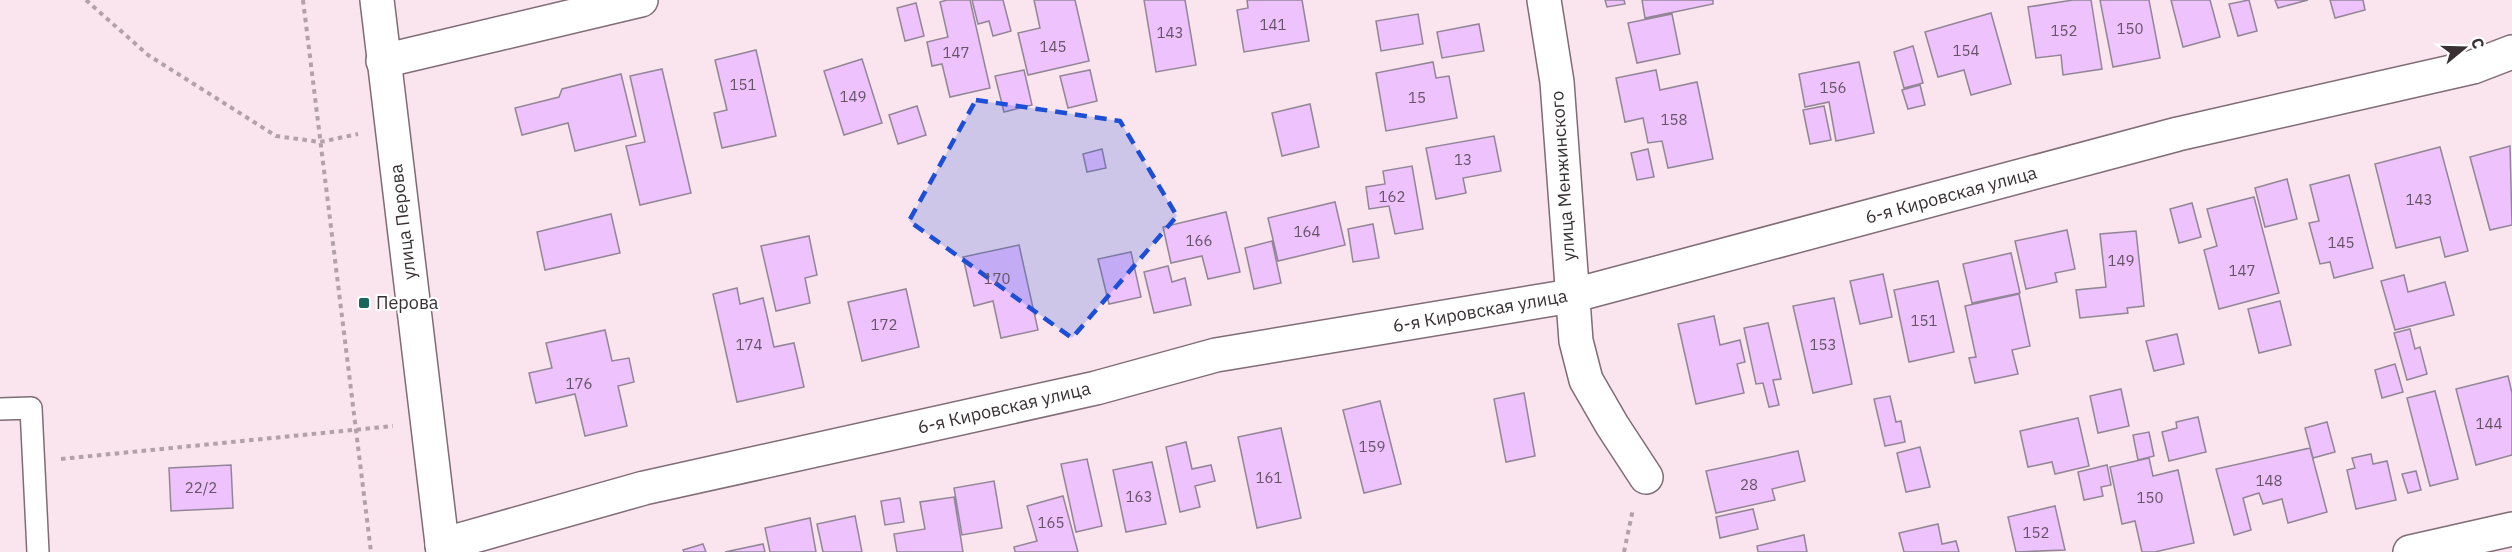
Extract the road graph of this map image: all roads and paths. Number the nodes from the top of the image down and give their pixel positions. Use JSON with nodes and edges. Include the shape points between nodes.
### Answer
{"nodes":[{"id":1,"x":86,"y":0,"type":"edge"},
{"id":2,"x":303,"y":0,"type":"edge"},
{"id":3,"x":377,"y":0,"type":"edge"},
{"id":4,"x":641,"y":0,"type":"edge"},
{"id":5,"x":1544,"y":0,"type":"edge"},
{"id":6,"x":2512,"y":52,"type":"edge"},
{"id":7,"x":383,"y":61,"type":"junction"},
{"id":8,"x":392,"y":126,"type":"junction"},
{"id":9,"x":320,"y":142,"type":"junction"},
{"id":10,"x":1571,"y":296,"type":"junction"},
{"id":11,"x":0,"y":409,"type":"edge"},
{"id":12,"x":427,"y":423,"type":"junction"},
{"id":13,"x":356,"y":430,"type":"junction"},
{"id":14,"x":34,"y":462,"type":"junction"},
{"id":15,"x":1646,"y":477,"type":"joint"},
{"id":16,"x":2512,"y":529,"type":"edge"},
{"id":17,"x":442,"y":549,"type":"edge"},
{"id":18,"x":38,"y":552,"type":"edge"},
{"id":19,"x":371,"y":552,"type":"edge"},
{"id":20,"x":1624,"y":552,"type":"edge"},
{"id":21,"x":2410,"y":552,"type":"edge"}],
"edges":[{"from":1,"to":9,"type":"path","via":[[147,55],[276,136]]},
{"from":2,"to":9,"type":"path"},
{"from":3,"to":7,"type":"street","name":"улица Перова"},
{"from":4,"to":7,"type":"street"},
{"from":5,"to":10,"type":"street","name":"улица Менжинского","via":[[1557,82]]},
{"from":6,"to":10,"type":"street","name":"6-я Кировская улица","via":[[2473,67],[2178,134]]},
{"from":7,"to":8,"type":"street","name":"улица Перова"},
{"from":8,"to":9,"type":"path"},
{"from":8,"to":12,"type":"street","name":"улица Перова"},
{"from":9,"to":13,"type":"path"},
{"from":10,"to":15,"type":"street","name":"улица Менжинского","via":[[1586,380]]},
{"from":10,"to":17,"type":"street","name":"6-я Кировская улица","via":[[1216,355],[1096,388],[644,488]]},
{"from":11,"to":14,"type":"lane","via":[[31,408]]},
{"from":12,"to":13,"type":"path"},
{"from":12,"to":17,"type":"street","name":"улица Перова"},
{"from":13,"to":14,"type":"path"},
{"from":13,"to":19,"type":"path"},
{"from":14,"to":18,"type":"lane"},
{"from":15,"to":20,"type":"path","via":[[1631,515]]},
{"from":16,"to":21,"type":"street"}]}
